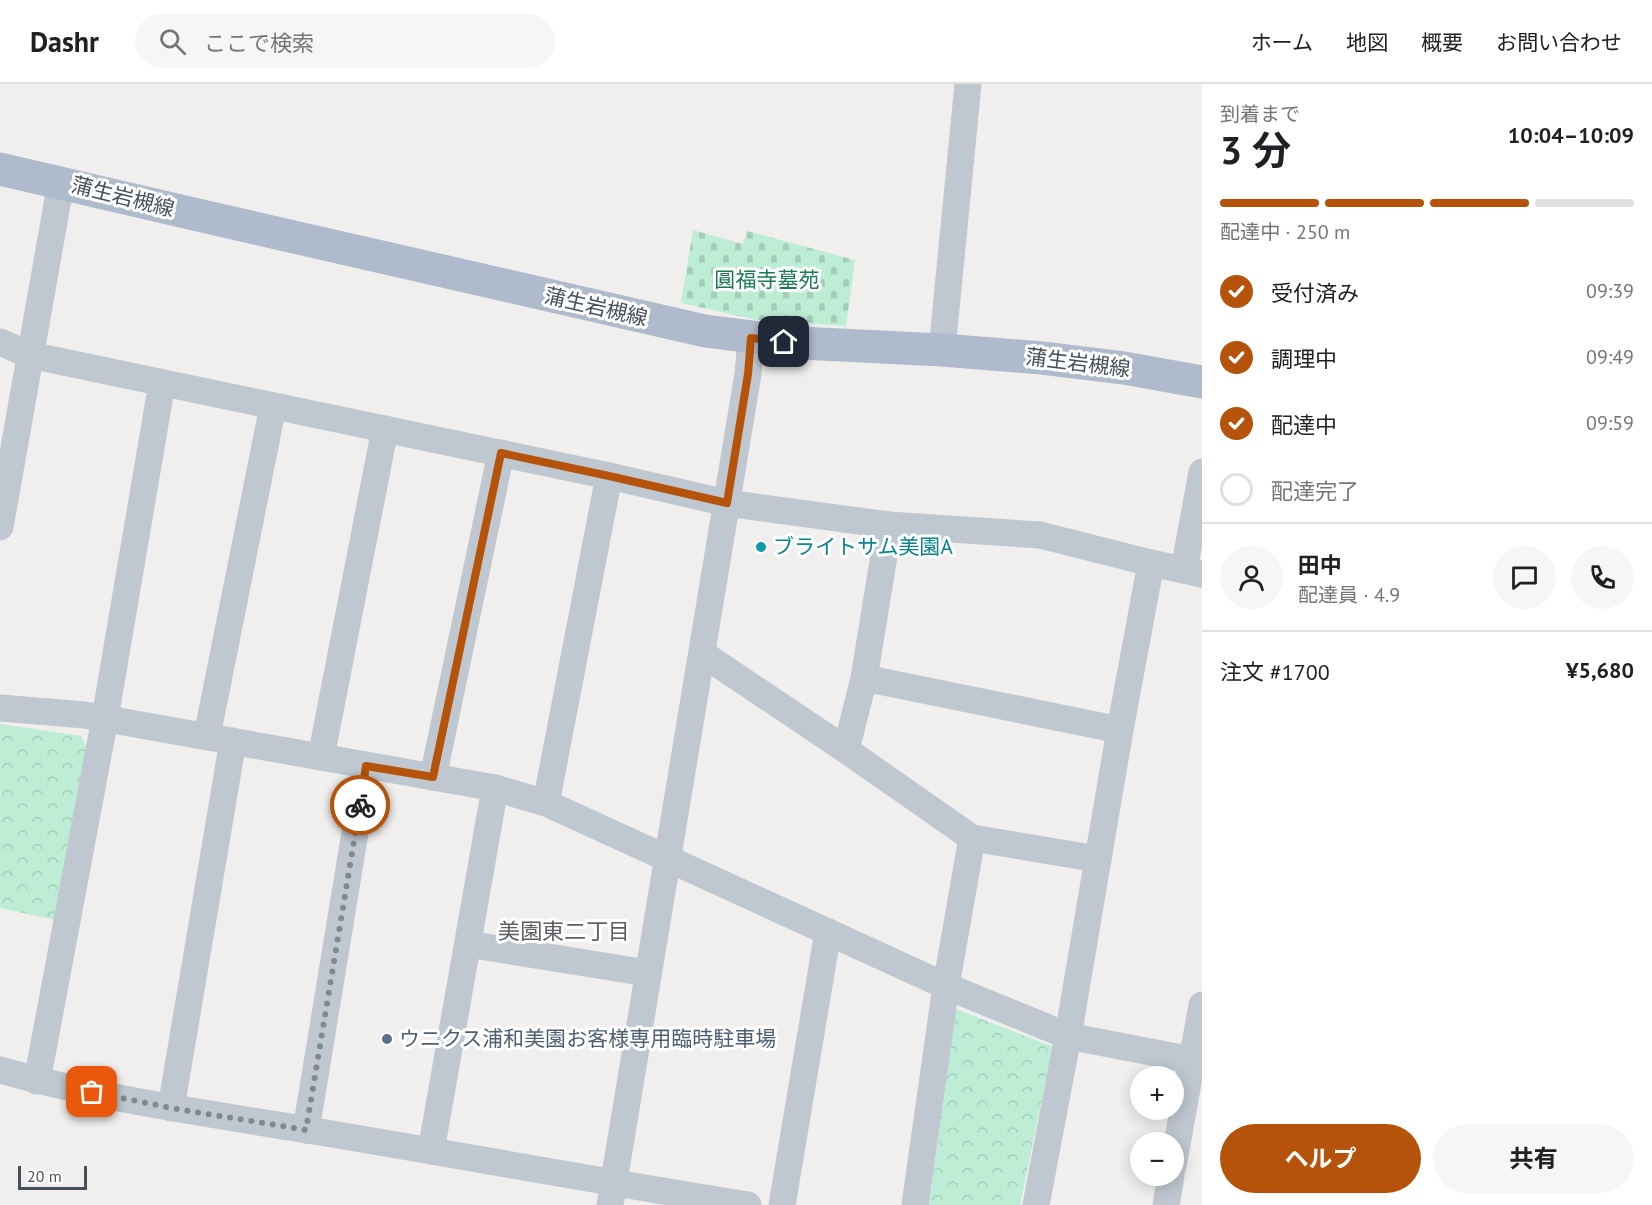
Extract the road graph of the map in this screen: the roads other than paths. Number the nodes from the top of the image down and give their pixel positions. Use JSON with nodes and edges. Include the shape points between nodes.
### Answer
{"nodes":[{"id":1,"x":968,"y":84,"type":"edge"},
{"id":2,"x":0,"y":169,"type":"edge"},
{"id":3,"x":61,"y":182,"type":"junction"},
{"id":4,"x":751,"y":338,"type":"junction"},
{"id":5,"x":0,"y":342,"type":"edge"},
{"id":6,"x":942,"y":350,"type":"junction"},
{"id":7,"x":30,"y":355,"type":"junction"},
{"id":8,"x":1202,"y":382,"type":"edge"},
{"id":9,"x":162,"y":383,"type":"junction"},
{"id":10,"x":273,"y":406,"type":"junction"},
{"id":11,"x":385,"y":429,"type":"junction"},
{"id":12,"x":501,"y":453,"type":"junction"},
{"id":13,"x":1202,"y":472,"type":"edge"},
{"id":14,"x":609,"y":476,"type":"junction"},
{"id":15,"x":727,"y":503,"type":"junction"},
{"id":16,"x":889,"y":525,"type":"junction"},
{"id":17,"x":0,"y":527,"type":"edge"},
{"id":18,"x":1151,"y":563,"type":"junction"},
{"id":19,"x":1193,"y":572,"type":"edge"},
{"id":20,"x":703,"y":654,"type":"junction"},
{"id":21,"x":864,"y":678,"type":"junction"},
{"id":22,"x":0,"y":708,"type":"edge"},
{"id":23,"x":105,"y":718,"type":"junction"},
{"id":24,"x":1120,"y":730,"type":"junction"},
{"id":25,"x":207,"y":736,"type":"junction"},
{"id":26,"x":233,"y":741,"type":"junction"},
{"id":27,"x":846,"y":750,"type":"junction"},
{"id":28,"x":321,"y":757,"type":"junction"},
{"id":29,"x":366,"y":766,"type":"junction"},
{"id":30,"x":433,"y":777,"type":"junction"},
{"id":31,"x":495,"y":789,"type":"junction"},
{"id":32,"x":546,"y":804,"type":"junction"},
{"id":33,"x":972,"y":838,"type":"junction"},
{"id":34,"x":669,"y":859,"type":"junction"},
{"id":35,"x":1098,"y":859,"type":"junction"},
{"id":36,"x":828,"y":932,"type":"junction"},
{"id":37,"x":468,"y":944,"type":"junction"},
{"id":38,"x":647,"y":974,"type":"junction"},
{"id":39,"x":946,"y":986,"type":"junction"},
{"id":40,"x":1202,"y":1005,"type":"edge"},
{"id":41,"x":1068,"y":1036,"type":"junction"},
{"id":42,"x":1197,"y":1061,"type":"edge"},
{"id":43,"x":0,"y":1070,"type":"edge"},
{"id":44,"x":37,"y":1081,"type":"junction"},
{"id":45,"x":171,"y":1108,"type":"junction"},
{"id":46,"x":306,"y":1130,"type":"junction"},
{"id":47,"x":1181,"y":1132,"type":"edge"},
{"id":48,"x":431,"y":1151,"type":"junction"},
{"id":49,"x":1169,"y":1186,"type":"edge"},
{"id":50,"x":612,"y":1194,"type":"edge"},
{"id":51,"x":748,"y":1205,"type":"edge"},
{"id":52,"x":782,"y":1205,"type":"edge"},
{"id":53,"x":915,"y":1205,"type":"edge"},
{"id":54,"x":1036,"y":1205,"type":"edge"},
{"id":55,"x":1166,"y":1205,"type":"edge"}],
"edges":[{"from":1,"to":6,"type":"street"},
{"from":2,"to":3,"type":"main road","name":"蒲生岩槻線"},
{"from":3,"to":4,"type":"main road","name":"蒲生岩槻線","via":[[664,323]]},
{"from":3,"to":7,"type":"street"},
{"from":4,"to":6,"type":"main road","name":"蒲生岩槻線"},
{"from":4,"to":15,"type":"street"},
{"from":5,"to":7,"type":"street"},
{"from":6,"to":8,"type":"main road","name":"蒲生岩槻線","via":[[1124,368]]},
{"from":7,"to":9,"type":"street"},
{"from":7,"to":17,"type":"street"},
{"from":9,"to":10,"type":"street"},
{"from":9,"to":23,"type":"street"},
{"from":10,"to":11,"type":"street"},
{"from":10,"to":25,"type":"street"},
{"from":11,"to":12,"type":"street"},
{"from":11,"to":28,"type":"street"},
{"from":12,"to":14,"type":"street"},
{"from":12,"to":30,"type":"street"},
{"from":13,"to":19,"type":"street"},
{"from":14,"to":15,"type":"street"},
{"from":14,"to":32,"type":"street"},
{"from":15,"to":16,"type":"street"},
{"from":15,"to":20,"type":"street"},
{"from":16,"to":18,"type":"street","via":[[1040,535]]},
{"from":16,"to":21,"type":"street"},
{"from":18,"to":19,"type":"street"},
{"from":18,"to":24,"type":"street"},
{"from":20,"to":27,"type":"street"},
{"from":20,"to":34,"type":"street"},
{"from":21,"to":24,"type":"street"},
{"from":21,"to":27,"type":"street"},
{"from":22,"to":23,"type":"street"},
{"from":23,"to":25,"type":"street"},
{"from":23,"to":44,"type":"street"},
{"from":24,"to":35,"type":"street"},
{"from":25,"to":26,"type":"street"},
{"from":26,"to":28,"type":"street"},
{"from":26,"to":45,"type":"street"},
{"from":27,"to":33,"type":"street"},
{"from":28,"to":29,"type":"street"},
{"from":29,"to":30,"type":"street"},
{"from":29,"to":46,"type":"street"},
{"from":30,"to":31,"type":"street"},
{"from":31,"to":32,"type":"street"},
{"from":31,"to":37,"type":"street"},
{"from":32,"to":34,"type":"street"},
{"from":33,"to":35,"type":"street"},
{"from":33,"to":39,"type":"street"},
{"from":34,"to":36,"type":"street"},
{"from":34,"to":38,"type":"street"},
{"from":35,"to":41,"type":"street"},
{"from":36,"to":39,"type":"street"},
{"from":36,"to":52,"type":"street"},
{"from":37,"to":38,"type":"street"},
{"from":37,"to":48,"type":"street"},
{"from":38,"to":50,"type":"street"},
{"from":39,"to":41,"type":"street"},
{"from":39,"to":53,"type":"street"},
{"from":40,"to":42,"type":"street"},
{"from":41,"to":42,"type":"street"},
{"from":41,"to":54,"type":"street"},
{"from":42,"to":47,"type":"street"},
{"from":43,"to":44,"type":"street"},
{"from":44,"to":45,"type":"street"},
{"from":45,"to":46,"type":"street"},
{"from":46,"to":48,"type":"street"},
{"from":48,"to":50,"type":"street"},
{"from":49,"to":55,"type":"street"},
{"from":50,"to":51,"type":"street"}]}
